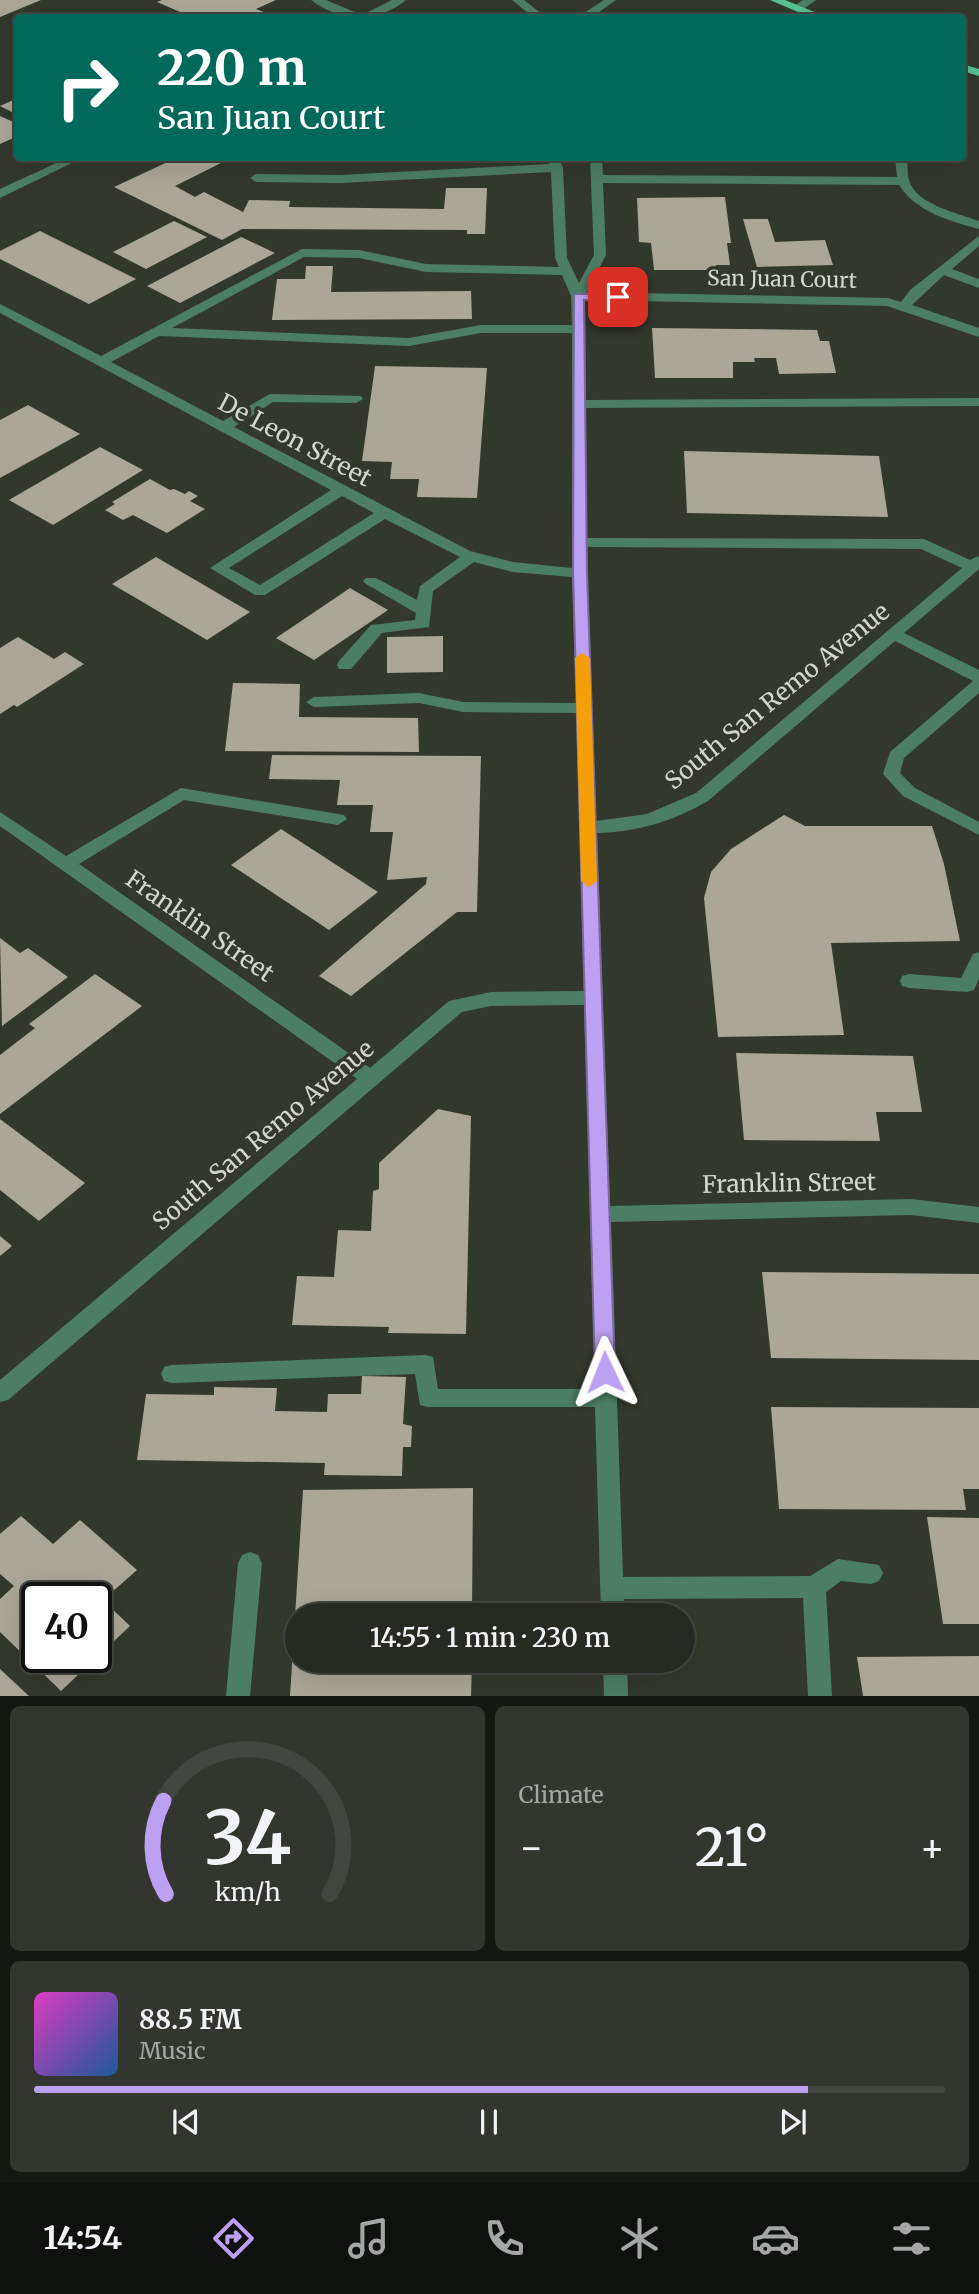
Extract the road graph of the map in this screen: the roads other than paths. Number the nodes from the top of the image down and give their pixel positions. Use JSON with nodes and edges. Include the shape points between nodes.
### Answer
{"nodes":[{"id":1,"x":316,"y":0,"type":"edge"},
{"id":2,"x":401,"y":0,"type":"edge"},
{"id":3,"x":517,"y":0,"type":"edge"},
{"id":4,"x":611,"y":0,"type":"edge"},
{"id":5,"x":775,"y":0,"type":"edge"},
{"id":6,"x":811,"y":0,"type":"edge"},
{"id":7,"x":797,"y":8,"type":"junction"},
{"id":8,"x":353,"y":14,"type":"edge"},
{"id":9,"x":371,"y":14,"type":"edge"},
{"id":10,"x":536,"y":14,"type":"edge"},
{"id":11,"x":591,"y":14,"type":"edge"},
{"id":12,"x":813,"y":14,"type":"edge"},
{"id":13,"x":70,"y":161,"type":"edge"},
{"id":14,"x":596,"y":161,"type":"edge"},
{"id":15,"x":901,"y":161,"type":"edge"},
{"id":16,"x":555,"y":163,"type":"edge"},
{"id":17,"x":256,"y":178,"type":"dead end"},
{"id":18,"x":597,"y":178,"type":"junction"},
{"id":19,"x":903,"y":181,"type":"junction"},
{"id":20,"x":0,"y":194,"type":"edge"},
{"id":21,"x":979,"y":225,"type":"edge"},
{"id":22,"x":979,"y":240,"type":"edge"},
{"id":23,"x":943,"y":270,"type":"junction"},
{"id":24,"x":567,"y":271,"type":"junction"},
{"id":25,"x":979,"y":284,"type":"edge"},
{"id":26,"x":578,"y":296,"type":"junction"},
{"id":27,"x":903,"y":307,"type":"junction"},
{"id":28,"x":0,"y":308,"type":"edge"},
{"id":29,"x":579,"y":329,"type":"junction"},
{"id":30,"x":158,"y":332,"type":"junction"},
{"id":31,"x":979,"y":333,"type":"edge"},
{"id":32,"x":100,"y":362,"type":"junction"},
{"id":33,"x":356,"y":399,"type":"dead end"},
{"id":34,"x":979,"y":402,"type":"edge"},
{"id":35,"x":579,"y":404,"type":"junction"},
{"id":36,"x":223,"y":427,"type":"junction"},
{"id":37,"x":341,"y":490,"type":"junction"},
{"id":38,"x":384,"y":513,"type":"junction"},
{"id":39,"x":579,"y":542,"type":"junction"},
{"id":40,"x":471,"y":558,"type":"junction"},
{"id":41,"x":976,"y":564,"type":"edge"},
{"id":42,"x":580,"y":573,"type":"junction"},
{"id":43,"x":371,"y":582,"type":"dead end"},
{"id":44,"x":424,"y":611,"type":"junction"},
{"id":45,"x":895,"y":635,"type":"junction"},
{"id":46,"x":345,"y":665,"type":"dead end"},
{"id":47,"x":979,"y":677,"type":"edge"},
{"id":48,"x":979,"y":684,"type":"edge"},
{"id":49,"x":314,"y":702,"type":"dead end"},
{"id":50,"x":584,"y":708,"type":"junction"},
{"id":51,"x":0,"y":818,"type":"edge"},
{"id":52,"x":338,"y":820,"type":"dead end"},
{"id":53,"x":588,"y":827,"type":"junction"},
{"id":54,"x":979,"y":829,"type":"edge"},
{"id":55,"x":66,"y":864,"type":"junction"},
{"id":56,"x":979,"y":959,"type":"edge"},
{"id":57,"x":909,"y":981,"type":"dead end"},
{"id":58,"x":592,"y":998,"type":"junction"},
{"id":59,"x":371,"y":1078,"type":"junction"},
{"id":60,"x":600,"y":1214,"type":"junction"},
{"id":61,"x":979,"y":1215,"type":"edge"},
{"id":62,"x":172,"y":1374,"type":"dead end"},
{"id":63,"x":0,"y":1393,"type":"edge"},
{"id":64,"x":606,"y":1398,"type":"junction"},
{"id":65,"x":250,"y":1563,"type":"dead end"},
{"id":66,"x":871,"y":1573,"type":"dead end"},
{"id":67,"x":814,"y":1587,"type":"junction"},
{"id":68,"x":612,"y":1588,"type":"junction"},
{"id":69,"x":613,"y":1603,"type":"edge"},
{"id":70,"x":615,"y":1673,"type":"edge"},
{"id":71,"x":238,"y":1696,"type":"edge"},
{"id":72,"x":616,"y":1696,"type":"edge"},
{"id":73,"x":820,"y":1696,"type":"edge"}],
"edges":[{"from":1,"to":8,"type":"street"},
{"from":2,"to":9,"type":"street"},
{"from":3,"to":10,"type":"street"},
{"from":4,"to":11,"type":"street"},
{"from":5,"to":7,"type":"main road"},
{"from":6,"to":7,"type":"street"},
{"from":7,"to":12,"type":"main road"},
{"from":13,"to":20,"type":"street"},
{"from":14,"to":18,"type":"street"},
{"from":15,"to":19,"type":"street"},
{"from":16,"to":17,"type":"street","via":[[340,179]]},
{"from":16,"to":24,"type":"street","via":[[561,258]]},
{"from":18,"to":19,"type":"street","via":[[744,183]]},
{"from":18,"to":26,"type":"street","via":[[600,255]]},
{"from":19,"to":21,"type":"street","via":[[923,204]]},
{"from":22,"to":23,"type":"street"},
{"from":23,"to":25,"type":"street"},
{"from":23,"to":27,"type":"street"},
{"from":24,"to":26,"type":"street"},
{"from":24,"to":30,"type":"street","via":[[425,268],[359,254],[302,253]]},
{"from":26,"to":27,"type":"street","name":"San Juan Court","via":[[888,302]]},
{"from":26,"to":29,"type":"street"},
{"from":27,"to":31,"type":"street","name":"San Juan Court"},
{"from":28,"to":32,"type":"street","name":"De Leon Street"},
{"from":29,"to":30,"type":"street","via":[[481,329],[409,342]]},
{"from":29,"to":35,"type":"street"},
{"from":30,"to":32,"type":"street"},
{"from":32,"to":36,"type":"street","name":"De Leon Street"},
{"from":33,"to":36,"type":"street","via":[[270,398]]},
{"from":34,"to":35,"type":"street"},
{"from":35,"to":39,"type":"street"},
{"from":36,"to":37,"type":"street","name":"De Leon Street"},
{"from":37,"to":38,"type":"street","name":"De Leon Street"},
{"from":37,"to":38,"type":"street","via":[[218,568],[260,592]]},
{"from":38,"to":40,"type":"street","name":"De Leon Street"},
{"from":39,"to":41,"type":"street","via":[[924,544]]},
{"from":39,"to":42,"type":"street"},
{"from":40,"to":42,"type":"street","name":"De Leon Street","via":[[511,569]]},
{"from":40,"to":44,"type":"street","via":[[425,589]]},
{"from":41,"to":45,"type":"street","name":"South San Remo Avenue"},
{"from":42,"to":50,"type":"street"},
{"from":43,"to":44,"type":"street"},
{"from":44,"to":46,"type":"street","via":[[423,624],[377,628]]},
{"from":45,"to":47,"type":"street"},
{"from":45,"to":53,"type":"street","name":"South San Remo Avenue","via":[[691,804],[647,821]]},
{"from":48,"to":54,"type":"street","via":[[896,756],[891,774],[909,792]]},
{"from":49,"to":50,"type":"street","via":[[419,698],[463,707]]},
{"from":50,"to":53,"type":"street"},
{"from":51,"to":55,"type":"street","name":"Franklin Street"},
{"from":52,"to":55,"type":"street","via":[[181,794]]},
{"from":53,"to":58,"type":"street"},
{"from":55,"to":59,"type":"street","name":"Franklin Street"},
{"from":56,"to":57,"type":"street","via":[[967,985]]},
{"from":58,"to":59,"type":"street","name":"South San Remo Avenue","via":[[491,999],[456,1006]]},
{"from":58,"to":60,"type":"street"},
{"from":59,"to":63,"type":"street","name":"South San Remo Avenue"},
{"from":60,"to":61,"type":"street","name":"Franklin Street","via":[[911,1207]]},
{"from":60,"to":64,"type":"street"},
{"from":62,"to":64,"type":"street","via":[[425,1364],[428,1398]]},
{"from":64,"to":68,"type":"street"},
{"from":65,"to":71,"type":"street"},
{"from":66,"to":67,"type":"street","via":[[838,1570]]},
{"from":67,"to":68,"type":"street"},
{"from":67,"to":73,"type":"street"},
{"from":68,"to":69,"type":"street"},
{"from":70,"to":72,"type":"street"}]}
